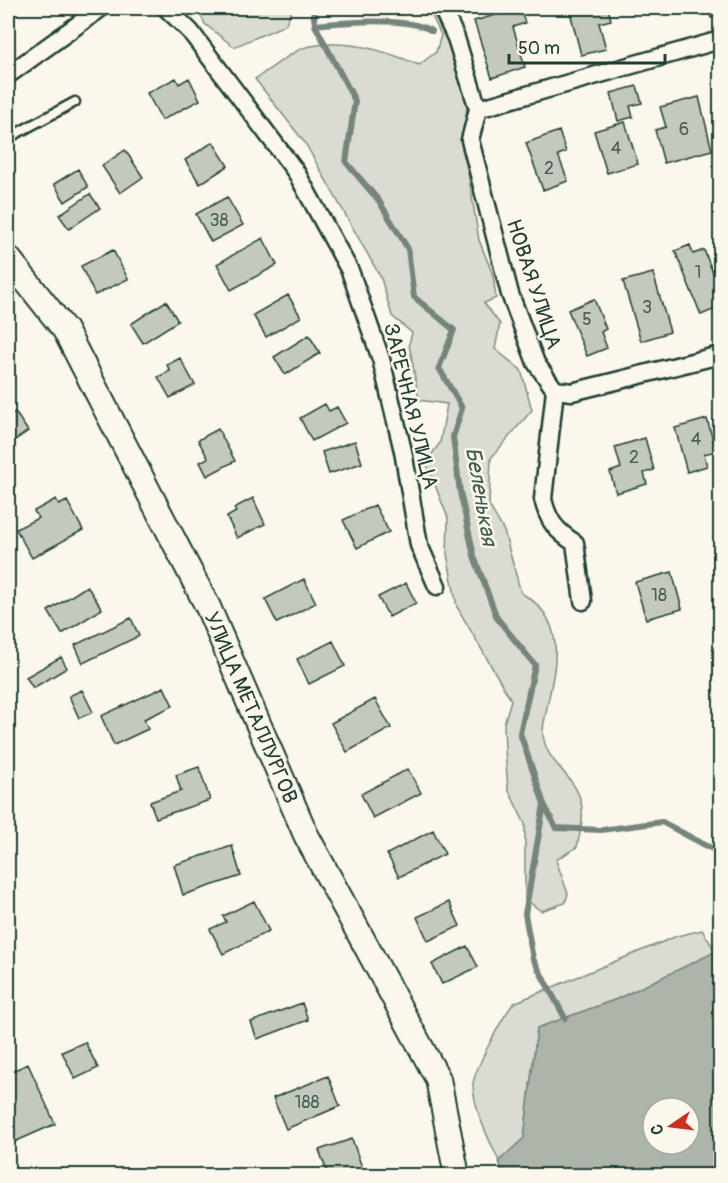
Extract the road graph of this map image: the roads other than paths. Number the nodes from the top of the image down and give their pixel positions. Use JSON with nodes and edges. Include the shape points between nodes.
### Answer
{"nodes":[{"id":1,"x":101,"y":8,"type":"edge"},
{"id":2,"x":165,"y":8,"type":"edge"},
{"id":3,"x":442,"y":8,"type":"edge"},
{"id":4,"x":720,"y":40,"type":"edge"},
{"id":5,"x":8,"y":75,"type":"edge"},
{"id":6,"x":75,"y":102,"type":"dead end"},
{"id":7,"x":478,"y":109,"type":"junction"},
{"id":8,"x":8,"y":138,"type":"edge"},
{"id":9,"x":8,"y":258,"type":"edge"},
{"id":10,"x":720,"y":355,"type":"edge"},
{"id":11,"x":555,"y":390,"type":"junction"},
{"id":12,"x":437,"y":586,"type":"dead end"},
{"id":13,"x":583,"y":601,"type":"dead end"},
{"id":14,"x":457,"y":1176,"type":"edge"}],
"edges":[{"from":1,"to":5,"type":"street"},
{"from":2,"to":12,"type":"street","name":"ЗАРЕЧНАЯ УЛИЦА","via":[[190,31],[296,172],[350,272],[381,359],[403,451],[419,545]]},
{"from":3,"to":7,"type":"street","via":[[456,38]]},
{"from":4,"to":7,"type":"street"},
{"from":6,"to":8,"type":"lane"},
{"from":7,"to":11,"type":"street","name":"НОВАЯ УЛИЦА","via":[[470,140],[489,218],[510,294],[536,363]]},
{"from":9,"to":14,"type":"street","name":"УЛИЦА МЕТАЛЛУРГОВ","via":[[65,330],[208,607],[306,835],[438,1078]]},
{"from":10,"to":11,"type":"street","via":[[572,392]]},
{"from":11,"to":13,"type":"street","via":[[543,499],[546,515],[556,530],[575,543]]}]}
